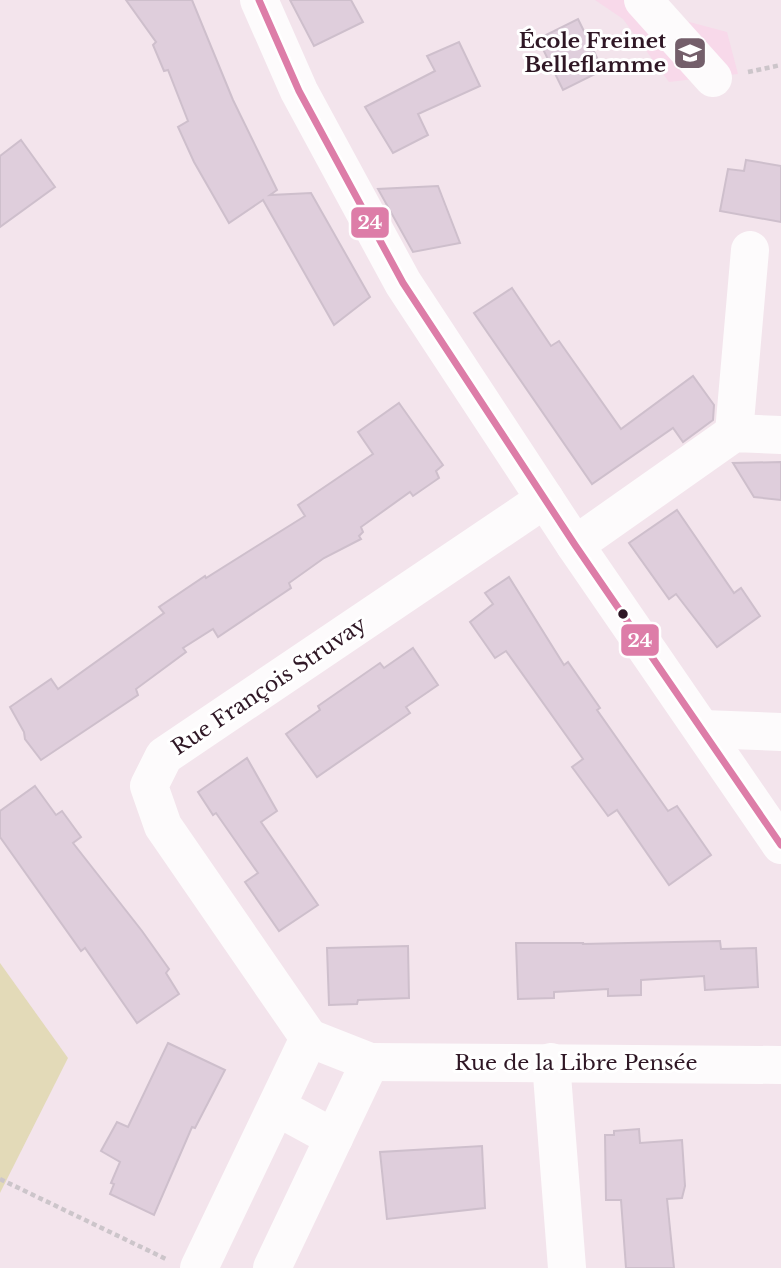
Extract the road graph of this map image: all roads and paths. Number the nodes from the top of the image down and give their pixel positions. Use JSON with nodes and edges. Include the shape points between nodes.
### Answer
{"nodes":[{"id":1,"x":259,"y":0,"type":"edge"},
{"id":2,"x":643,"y":0,"type":"edge"},
{"id":3,"x":713,"y":78,"type":"dead end"},
{"id":4,"x":750,"y":250,"type":"dead end"},
{"id":5,"x":734,"y":433,"type":"junction"},
{"id":6,"x":781,"y":435,"type":"edge"},
{"id":7,"x":545,"y":499,"type":"junction"},
{"id":8,"x":575,"y":545,"type":"junction"},
{"id":9,"x":703,"y":729,"type":"junction"},
{"id":10,"x":781,"y":732,"type":"edge"},
{"id":11,"x":781,"y":845,"type":"edge"},
{"id":12,"x":309,"y":1038,"type":"junction"},
{"id":13,"x":370,"y":1062,"type":"junction"},
{"id":14,"x":551,"y":1062,"type":"junction"},
{"id":15,"x":781,"y":1065,"type":"edge"},
{"id":16,"x":276,"y":1107,"type":"junction"},
{"id":17,"x":334,"y":1138,"type":"junction"},
{"id":18,"x":0,"y":1179,"type":"edge"},
{"id":19,"x":186,"y":1265,"type":"edge"},
{"id":20,"x":272,"y":1268,"type":"edge"},
{"id":21,"x":567,"y":1268,"type":"edge"}],
"edges":[{"from":1,"to":7,"type":"street","via":[[299,91],[403,284]]},
{"from":2,"to":3,"type":"street"},
{"from":4,"to":5,"type":"street"},
{"from":5,"to":6,"type":"street"},
{"from":5,"to":8,"type":"street"},
{"from":7,"to":8,"type":"street"},
{"from":7,"to":12,"type":"street","name":"Rue François Struvay","via":[[164,757],[149,786],[163,826]]},
{"from":8,"to":9,"type":"street"},
{"from":9,"to":10,"type":"street"},
{"from":9,"to":11,"type":"street"},
{"from":12,"to":13,"type":"street"},
{"from":12,"to":16,"type":"street"},
{"from":13,"to":14,"type":"street","name":"Rue de la Libre Pensée"},
{"from":13,"to":17,"type":"street"},
{"from":14,"to":15,"type":"street","name":"Rue de la Libre Pensée"},
{"from":14,"to":21,"type":"street"},
{"from":16,"to":17,"type":"street"},
{"from":16,"to":19,"type":"street"},
{"from":17,"to":20,"type":"street"},
{"from":18,"to":19,"type":"path"}]}
